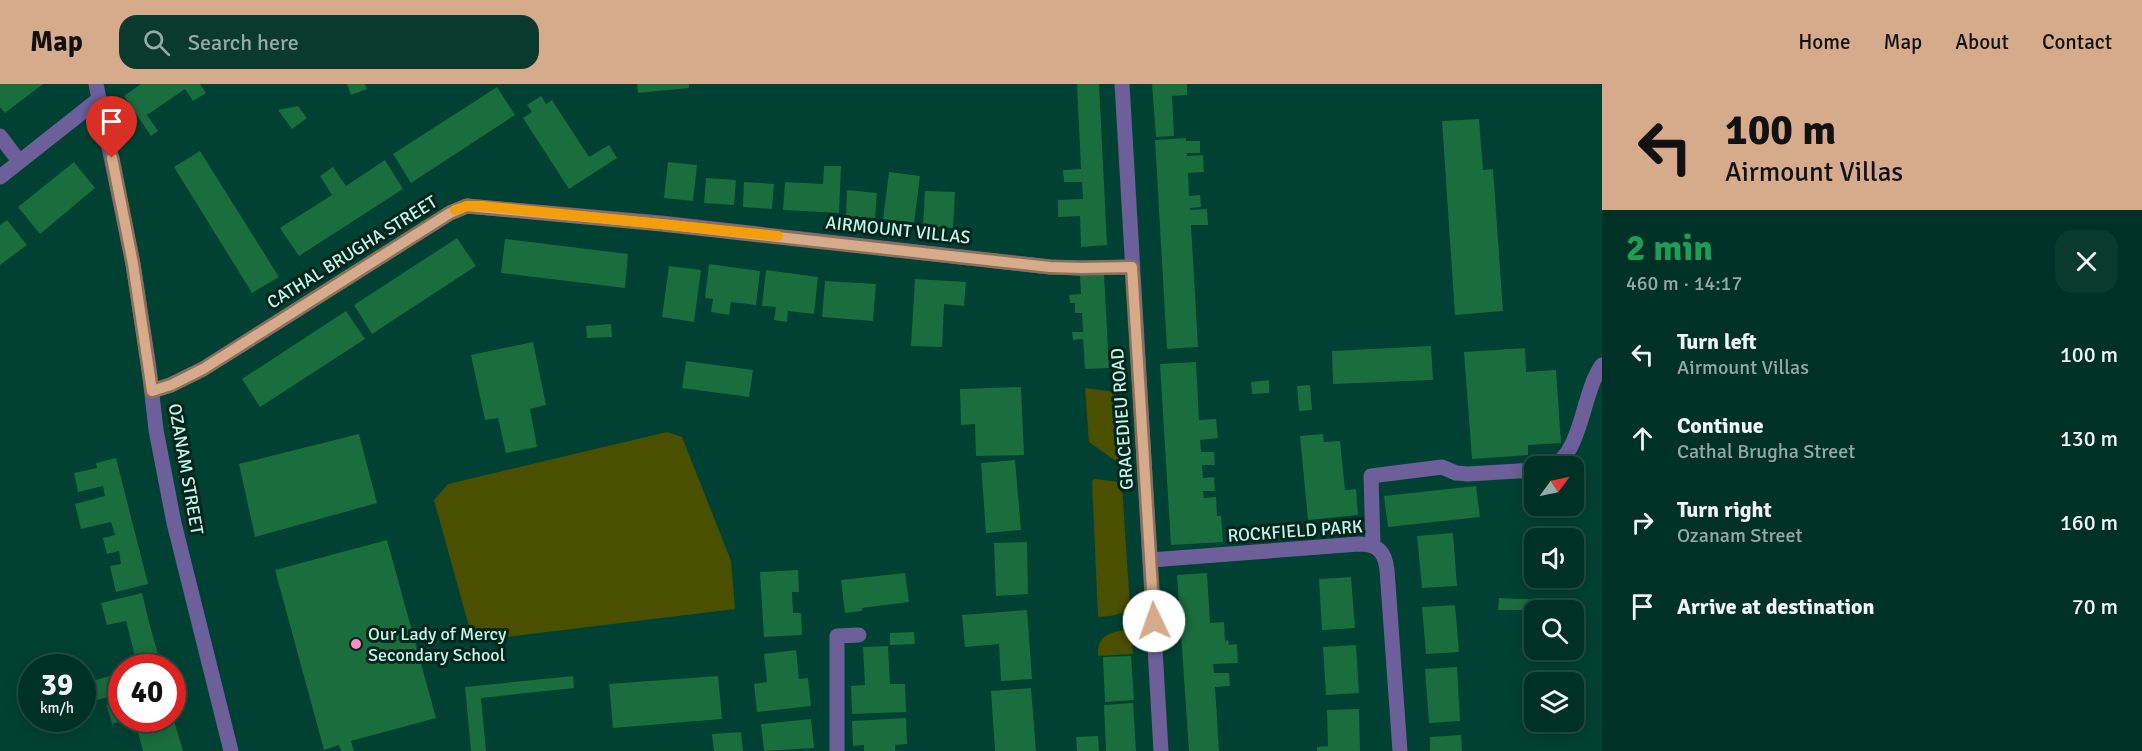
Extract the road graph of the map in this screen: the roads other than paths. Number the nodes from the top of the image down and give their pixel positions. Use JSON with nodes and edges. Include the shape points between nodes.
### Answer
{"nodes":[{"id":1,"x":1122,"y":84,"type":"edge"},
{"id":2,"x":97,"y":92,"type":"edge"},
{"id":3,"x":0,"y":136,"type":"edge"},
{"id":4,"x":19,"y":161,"type":"junction"},
{"id":5,"x":0,"y":177,"type":"edge"},
{"id":6,"x":661,"y":224,"type":"joint"},
{"id":7,"x":1132,"y":267,"type":"junction"},
{"id":8,"x":1602,"y":365,"type":"edge"},
{"id":9,"x":152,"y":391,"type":"junction"},
{"id":10,"x":1565,"y":456,"type":"edge"},
{"id":11,"x":1524,"y":471,"type":"edge"},
{"id":12,"x":1373,"y":545,"type":"junction"},
{"id":13,"x":1151,"y":560,"type":"junction"},
{"id":14,"x":859,"y":635,"type":"dead end"},
{"id":15,"x":231,"y":751,"type":"edge"},
{"id":16,"x":837,"y":751,"type":"edge"},
{"id":17,"x":1161,"y":751,"type":"edge"},
{"id":18,"x":1400,"y":751,"type":"edge"}],
"edges":[{"from":1,"to":7,"type":"street","name":"GRACEDIEU ROAD"},
{"from":2,"to":4,"type":"street"},
{"from":2,"to":9,"type":"street","name":"OZANAM STREET","via":[[133,264]]},
{"from":3,"to":4,"type":"street"},
{"from":4,"to":5,"type":"street"},
{"from":6,"to":7,"type":"street","name":"AIRMOUNT VILLAS","via":[[1050,267]]},
{"from":6,"to":9,"type":"street","name":"CATHAL BRUGHA STREET","via":[[461,207],[203,369]]},
{"from":7,"to":13,"type":"street","name":"GRACEDIEU ROAD"},
{"from":8,"to":10,"type":"street"},
{"from":9,"to":15,"type":"street","name":"OZANAM STREET","via":[[174,523]]},
{"from":11,"to":12,"type":"street","via":[[1462,474],[1442,467],[1371,476]]},
{"from":12,"to":13,"type":"street","name":"ROCKFIELD PARK"},
{"from":12,"to":18,"type":"street","name":"ROCKFIELD PARK","via":[[1384,555],[1388,570]]},
{"from":13,"to":17,"type":"street","name":"GRACEDIEU ROAD"},
{"from":14,"to":16,"type":"street","via":[[837,636]]}]}
